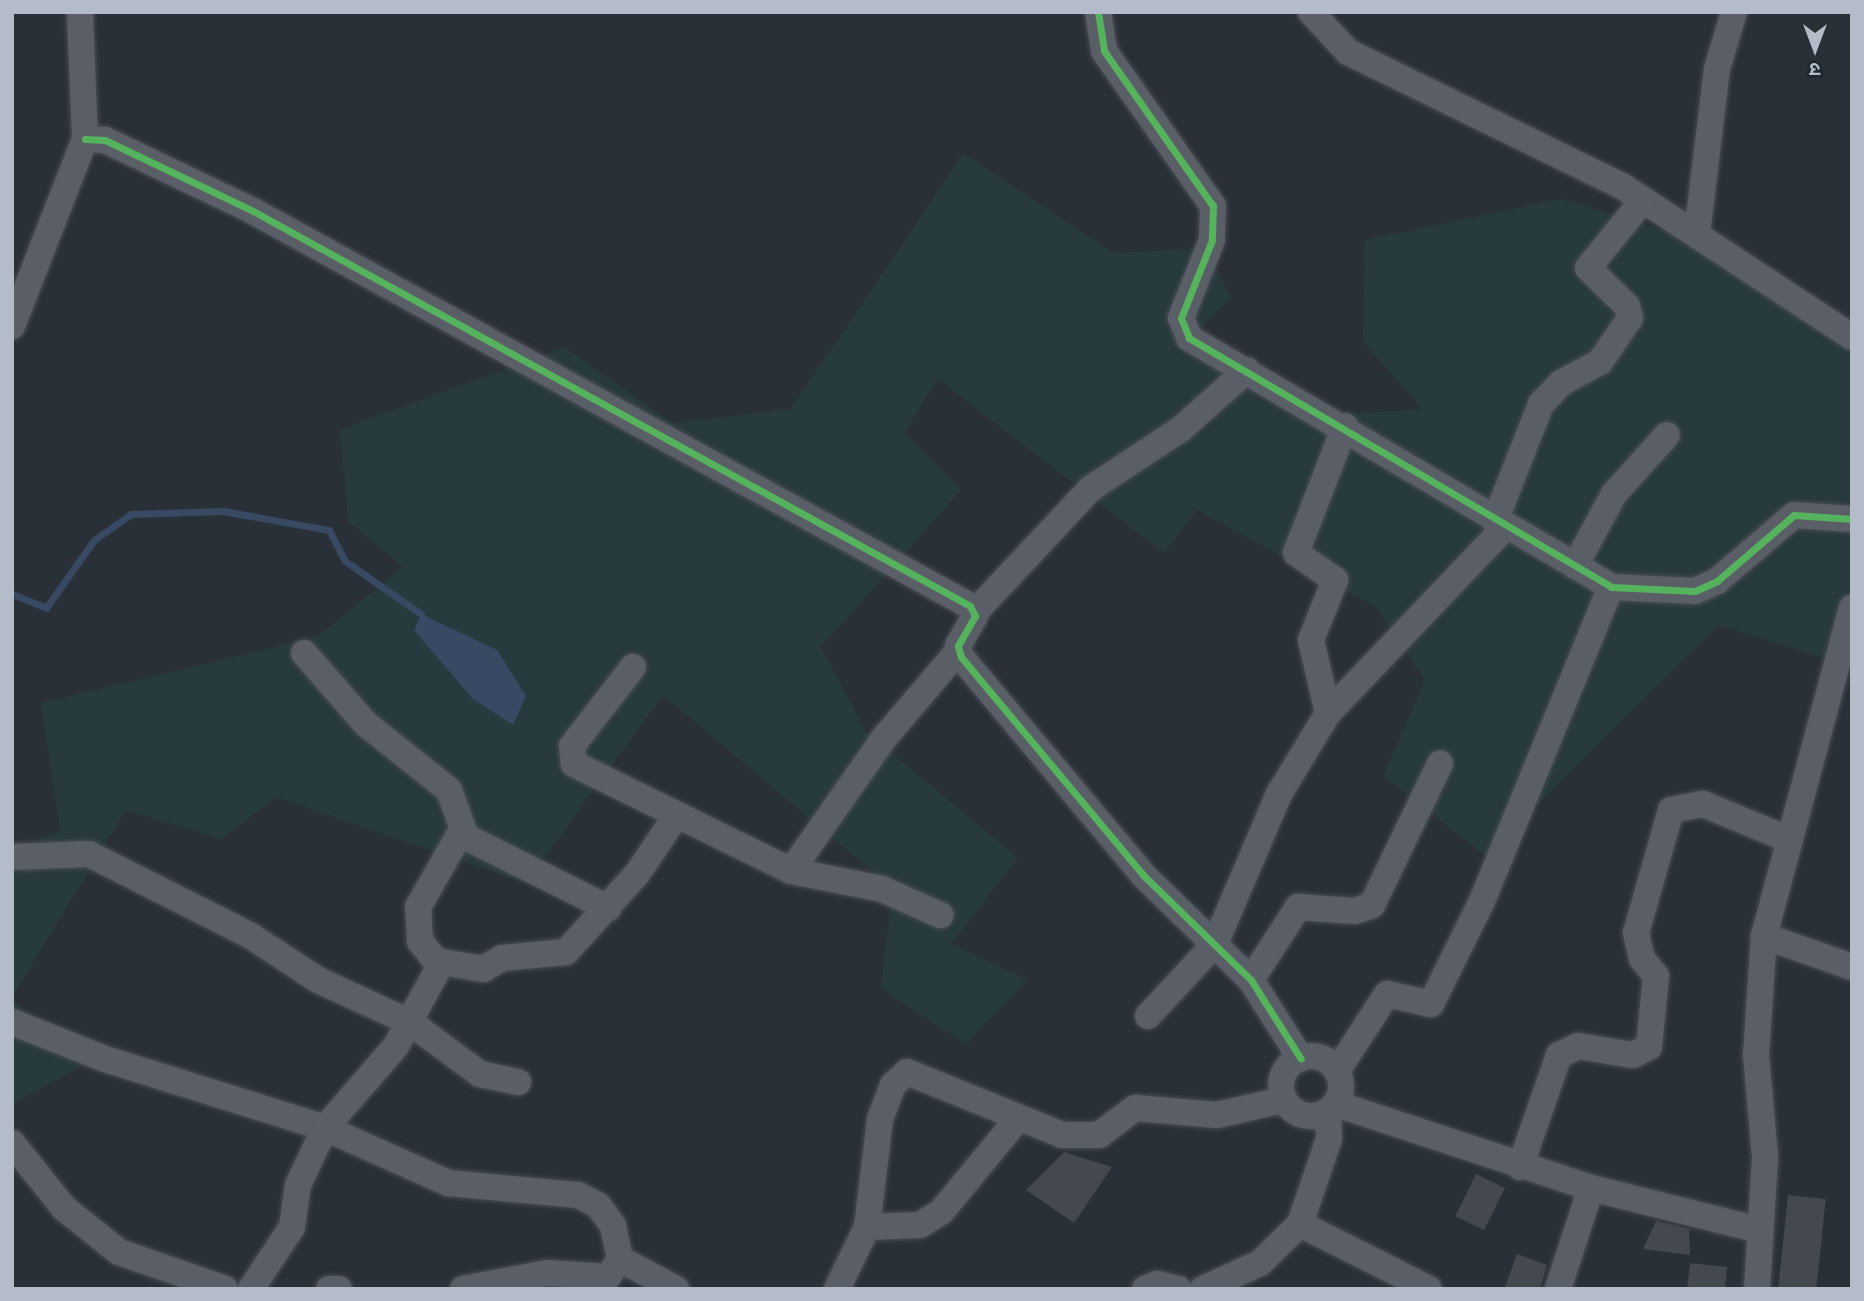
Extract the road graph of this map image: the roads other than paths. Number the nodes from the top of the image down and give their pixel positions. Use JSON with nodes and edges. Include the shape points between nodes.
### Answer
{"nodes":[{"id":1,"x":80,"y":12,"type":"edge"},
{"id":2,"x":1098,"y":12,"type":"edge"},
{"id":3,"x":1311,"y":12,"type":"edge"},
{"id":4,"x":1734,"y":12,"type":"edge"},
{"id":5,"x":85,"y":139,"type":"junction"},
{"id":6,"x":1643,"y":200,"type":"junction"},
{"id":7,"x":1697,"y":234,"type":"junction"},
{"id":8,"x":12,"y":326,"type":"edge"},
{"id":9,"x":1852,"y":337,"type":"edge"},
{"id":10,"x":1247,"y":370,"type":"junction"},
{"id":11,"x":1345,"y":426,"type":"junction"},
{"id":12,"x":1667,"y":435,"type":"dead end"},
{"id":13,"x":1852,"y":519,"type":"edge"},
{"id":14,"x":1500,"y":524,"type":"junction"},
{"id":15,"x":1575,"y":566,"type":"junction"},
{"id":16,"x":1611,"y":587,"type":"junction"},
{"id":17,"x":1852,"y":608,"type":"edge"},
{"id":18,"x":976,"y":611,"type":"junction"},
{"id":19,"x":958,"y":651,"type":"junction"},
{"id":20,"x":304,"y":653,"type":"dead end"},
{"id":21,"x":633,"y":667,"type":"dead end"},
{"id":22,"x":1328,"y":713,"type":"junction"},
{"id":23,"x":1440,"y":764,"type":"dead end"},
{"id":24,"x":676,"y":816,"type":"junction"},
{"id":25,"x":462,"y":830,"type":"junction"},
{"id":26,"x":1785,"y":838,"type":"junction"},
{"id":27,"x":12,"y":857,"type":"edge"},
{"id":28,"x":791,"y":870,"type":"junction"},
{"id":29,"x":608,"y":908,"type":"junction"},
{"id":30,"x":940,"y":915,"type":"dead end"},
{"id":31,"x":1764,"y":936,"type":"junction"},
{"id":32,"x":1215,"y":944,"type":"junction"},
{"id":33,"x":440,"y":965,"type":"junction"},
{"id":34,"x":1852,"y":967,"type":"edge"},
{"id":35,"x":1251,"y":980,"type":"junction"},
{"id":36,"x":1148,"y":1016,"type":"dead end"},
{"id":37,"x":12,"y":1022,"type":"edge"},
{"id":38,"x":411,"y":1023,"type":"junction"},
{"id":39,"x":1301,"y":1059,"type":"junction"},
{"id":40,"x":1337,"y":1072,"type":"junction"},
{"id":41,"x":518,"y":1082,"type":"dead end"},
{"id":42,"x":1283,"y":1100,"type":"junction"},
{"id":43,"x":1332,"y":1108,"type":"junction"},
{"id":44,"x":1016,"y":1121,"type":"junction"},
{"id":45,"x":325,"y":1128,"type":"junction"},
{"id":46,"x":12,"y":1143,"type":"edge"},
{"id":47,"x":1520,"y":1167,"type":"junction"},
{"id":48,"x":1591,"y":1188,"type":"junction"},
{"id":49,"x":1300,"y":1224,"type":"junction"},
{"id":50,"x":867,"y":1227,"type":"junction"},
{"id":51,"x":1759,"y":1230,"type":"junction"},
{"id":52,"x":609,"y":1275,"type":"edge"},
{"id":53,"x":225,"y":1289,"type":"edge"},
{"id":54,"x":251,"y":1289,"type":"edge"},
{"id":55,"x":329,"y":1289,"type":"edge"},
{"id":56,"x":339,"y":1289,"type":"edge"},
{"id":57,"x":463,"y":1289,"type":"edge"},
{"id":58,"x":676,"y":1289,"type":"edge"},
{"id":59,"x":837,"y":1289,"type":"edge"},
{"id":60,"x":1145,"y":1289,"type":"edge"},
{"id":61,"x":1178,"y":1289,"type":"edge"},
{"id":62,"x":1203,"y":1289,"type":"edge"},
{"id":63,"x":1429,"y":1289,"type":"edge"},
{"id":64,"x":1558,"y":1289,"type":"edge"},
{"id":65,"x":1757,"y":1289,"type":"edge"}],
"edges":[{"from":1,"to":5,"type":"street"},
{"from":2,"to":10,"type":"street","via":[[1104,51],[1213,206],[1212,240],[1181,328]]},
{"from":3,"to":6,"type":"street","via":[[1348,52]]},
{"from":4,"to":7,"type":"street","via":[[1717,69]]},
{"from":5,"to":8,"type":"street"},
{"from":5,"to":18,"type":"street","via":[[104,141],[253,211],[838,528]]},
{"from":6,"to":7,"type":"street"},
{"from":6,"to":14,"type":"street","via":[[1588,268],[1627,306],[1630,318],[1600,362],[1560,383],[1541,404]]},
{"from":7,"to":9,"type":"street"},
{"from":10,"to":11,"type":"street"},
{"from":10,"to":18,"type":"street","via":[[1182,428],[1090,489]]},
{"from":11,"to":14,"type":"street"},
{"from":11,"to":22,"type":"street","via":[[1296,553],[1335,580],[1311,640]]},
{"from":12,"to":15,"type":"street","via":[[1614,494]]},
{"from":13,"to":16,"type":"street","via":[[1794,515],[1717,581],[1695,591]]},
{"from":14,"to":15,"type":"street"},
{"from":14,"to":22,"type":"street"},
{"from":15,"to":16,"type":"street"},
{"from":16,"to":40,"type":"street","via":[[1482,901],[1431,1004],[1387,994]]},
{"from":17,"to":26,"type":"street"},
{"from":18,"to":19,"type":"street"},
{"from":19,"to":28,"type":"street","via":[[886,737]]},
{"from":19,"to":32,"type":"street","via":[[1079,802]]},
{"from":20,"to":25,"type":"street","via":[[366,724],[449,790]]},
{"from":21,"to":24,"type":"street","via":[[596,709],[570,757]]},
{"from":22,"to":32,"type":"street","via":[[1279,794]]},
{"from":23,"to":35,"type":"street","via":[[1372,905],[1355,911],[1298,907]]},
{"from":24,"to":28,"type":"street"},
{"from":24,"to":29,"type":"street"},
{"from":25,"to":29,"type":"street"},
{"from":25,"to":33,"type":"street","via":[[418,907],[420,941]]},
{"from":26,"to":31,"type":"street"},
{"from":26,"to":47,"type":"street","via":[[1703,804],[1671,810],[1636,933],[1642,959],[1656,976],[1649,1047],[1633,1055],[1577,1046],[1559,1055]]},
{"from":27,"to":38,"type":"street","via":[[89,854],[251,936],[318,980]]},
{"from":28,"to":30,"type":"street","via":[[882,889]]},
{"from":29,"to":33,"type":"street","via":[[566,952],[502,958],[483,970],[451,960]]},
{"from":31,"to":34,"type":"street"},
{"from":31,"to":51,"type":"street","via":[[1756,1055],[1765,1157]]},
{"from":32,"to":35,"type":"street"},
{"from":32,"to":36,"type":"street"},
{"from":33,"to":38,"type":"street"},
{"from":35,"to":39,"type":"street"},
{"from":37,"to":45,"type":"street","via":[[105,1059]]},
{"from":38,"to":41,"type":"street","via":[[459,1063],[495,1080]]},
{"from":38,"to":45,"type":"street"},
{"from":39,"to":40,"type":"street","via":[[1324,1060]]},
{"from":39,"to":42,"type":"street","via":[[1284,1073]]},
{"from":40,"to":43,"type":"street"},
{"from":42,"to":43,"type":"street","via":[[1298,1112]]},
{"from":42,"to":44,"type":"street","via":[[1217,1115],[1135,1108],[1121,1114],[1108,1131],[1085,1136]]},
{"from":43,"to":47,"type":"street"},
{"from":43,"to":49,"type":"street","via":[[1329,1139]]},
{"from":44,"to":50,"type":"street","via":[[941,1212],[920,1225]]},
{"from":44,"to":50,"type":"street","via":[[916,1072],[898,1078],[880,1119]]},
{"from":45,"to":52,"type":"street","via":[[448,1183],[578,1195],[598,1205],[613,1226]]},
{"from":45,"to":54,"type":"street","via":[[298,1185],[292,1227]]},
{"from":46,"to":53,"type":"street","via":[[64,1208],[119,1252]]},
{"from":47,"to":48,"type":"street"},
{"from":48,"to":51,"type":"street"},
{"from":48,"to":64,"type":"street"},
{"from":49,"to":62,"type":"street","via":[[1260,1263]]},
{"from":49,"to":63,"type":"street"},
{"from":50,"to":59,"type":"street"},
{"from":51,"to":65,"type":"street"},
{"from":52,"to":57,"type":"street","via":[[548,1273]]},
{"from":52,"to":58,"type":"street"},
{"from":55,"to":56,"type":"street"},
{"from":60,"to":61,"type":"street"}]}
